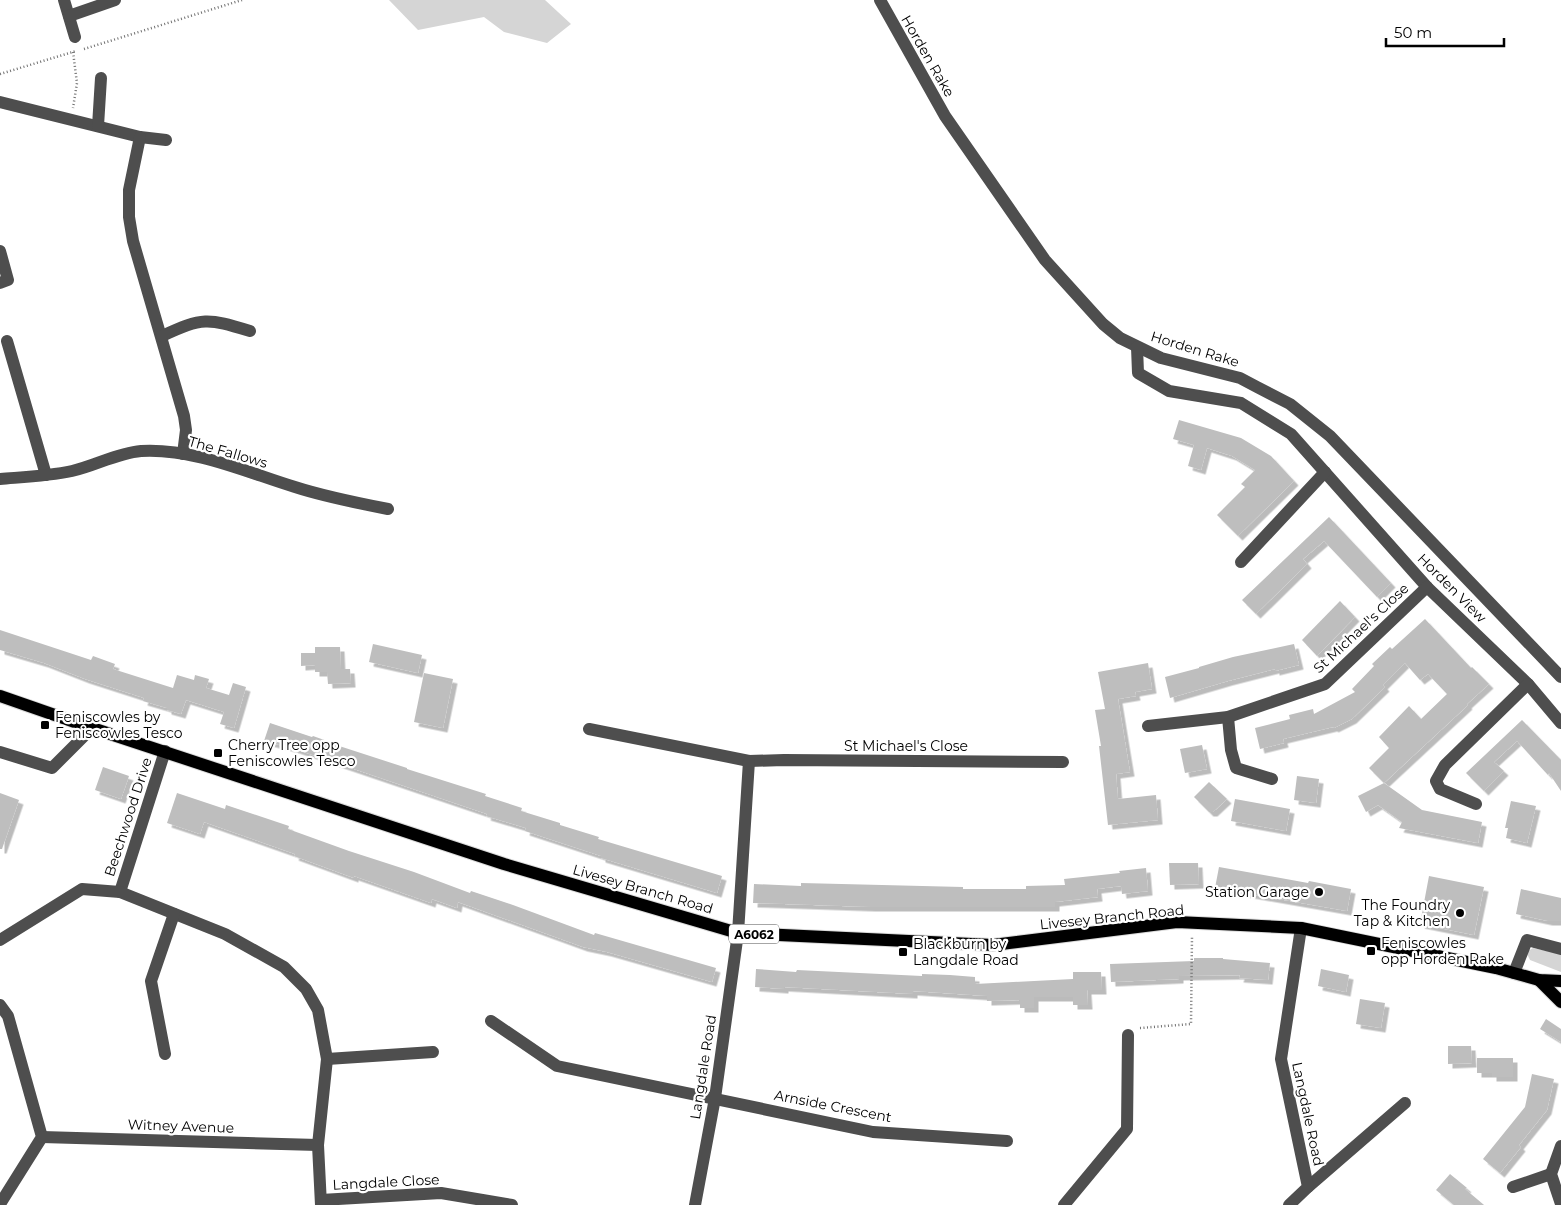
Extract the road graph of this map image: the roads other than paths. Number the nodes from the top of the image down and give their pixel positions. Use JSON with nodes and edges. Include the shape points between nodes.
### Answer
{"nodes":[{"id":1,"x":64,"y":0,"type":"edge"},
{"id":2,"x":115,"y":0,"type":"edge"},
{"id":3,"x":880,"y":0,"type":"edge"},
{"id":4,"x":69,"y":16,"type":"junction"},
{"id":5,"x":75,"y":37,"type":"dead end"},
{"id":6,"x":101,"y":78,"type":"dead end"},
{"id":7,"x":0,"y":102,"type":"edge"},
{"id":8,"x":98,"y":126,"type":"junction"},
{"id":9,"x":140,"y":137,"type":"junction"},
{"id":10,"x":166,"y":140,"type":"dead end"},
{"id":11,"x":0,"y":251,"type":"edge"},
{"id":12,"x":0,"y":283,"type":"edge"},
{"id":13,"x":250,"y":331,"type":"dead end"},
{"id":14,"x":162,"y":336,"type":"junction"},
{"id":15,"x":7,"y":341,"type":"dead end"},
{"id":16,"x":1136,"y":347,"type":"junction"},
{"id":17,"x":183,"y":454,"type":"junction"},
{"id":18,"x":1326,"y":472,"type":"junction"},
{"id":19,"x":46,"y":475,"type":"junction"},
{"id":20,"x":0,"y":478,"type":"edge"},
{"id":21,"x":388,"y":509,"type":"dead end"},
{"id":22,"x":1241,"y":562,"type":"dead end"},
{"id":23,"x":1428,"y":587,"type":"junction"},
{"id":24,"x":1561,"y":677,"type":"edge"},
{"id":25,"x":1528,"y":684,"type":"junction"},
{"id":26,"x":0,"y":696,"type":"edge"},
{"id":27,"x":1228,"y":716,"type":"junction"},
{"id":28,"x":1561,"y":723,"type":"edge"},
{"id":29,"x":1148,"y":726,"type":"dead end"},
{"id":30,"x":92,"y":728,"type":"junction"},
{"id":31,"x":589,"y":730,"type":"dead end"},
{"id":32,"x":165,"y":751,"type":"junction"},
{"id":33,"x":0,"y":752,"type":"edge"},
{"id":34,"x":749,"y":761,"type":"junction"},
{"id":35,"x":1063,"y":762,"type":"dead end"},
{"id":36,"x":1272,"y":779,"type":"dead end"},
{"id":37,"x":1476,"y":804,"type":"dead end"},
{"id":38,"x":120,"y":892,"type":"junction"},
{"id":39,"x":174,"y":914,"type":"junction"},
{"id":40,"x":1301,"y":928,"type":"junction"},
{"id":41,"x":738,"y":933,"type":"junction"},
{"id":42,"x":0,"y":940,"type":"edge"},
{"id":43,"x":1561,"y":949,"type":"edge"},
{"id":44,"x":1514,"y":973,"type":"junction"},
{"id":45,"x":1539,"y":980,"type":"junction"},
{"id":46,"x":1561,"y":981,"type":"edge"},
{"id":47,"x":1561,"y":1002,"type":"edge"},
{"id":48,"x":0,"y":1005,"type":"edge"},
{"id":49,"x":491,"y":1021,"type":"dead end"},
{"id":50,"x":1128,"y":1035,"type":"road end"},
{"id":51,"x":433,"y":1052,"type":"dead end"},
{"id":52,"x":165,"y":1054,"type":"dead end"},
{"id":53,"x":327,"y":1059,"type":"junction"},
{"id":54,"x":715,"y":1098,"type":"junction"},
{"id":55,"x":1405,"y":1102,"type":"dead end"},
{"id":56,"x":42,"y":1137,"type":"junction"},
{"id":57,"x":1007,"y":1141,"type":"dead end"},
{"id":58,"x":318,"y":1145,"type":"junction"},
{"id":59,"x":1561,"y":1146,"type":"edge"},
{"id":60,"x":1551,"y":1174,"type":"junction"},
{"id":61,"x":1513,"y":1186,"type":"dead end"},
{"id":62,"x":1308,"y":1187,"type":"junction"},
{"id":63,"x":321,"y":1203,"type":"edge"},
{"id":64,"x":0,"y":1204,"type":"edge"},
{"id":65,"x":1561,"y":1204,"type":"edge"},
{"id":66,"x":512,"y":1205,"type":"edge"},
{"id":67,"x":695,"y":1205,"type":"edge"},
{"id":68,"x":1064,"y":1205,"type":"edge"},
{"id":69,"x":1289,"y":1205,"type":"edge"}],
"edges":[{"from":1,"to":4,"type":"street"},
{"from":2,"to":4,"type":"street"},
{"from":3,"to":16,"type":"street","name":"Horden Rake","via":[[945,116],[1045,260],[1103,324]]},
{"from":4,"to":5,"type":"street"},
{"from":6,"to":8,"type":"street"},
{"from":7,"to":8,"type":"street"},
{"from":8,"to":9,"type":"street"},
{"from":9,"to":10,"type":"street"},
{"from":9,"to":14,"type":"street","via":[[129,190],[129,217]]},
{"from":11,"to":12,"type":"street","via":[[8,280]]},
{"from":13,"to":14,"type":"street","via":[[206,321]]},
{"from":14,"to":17,"type":"street","via":[[184,416]]},
{"from":15,"to":19,"type":"street"},
{"from":16,"to":18,"type":"street","name":"Horden View","via":[[1138,374],[1169,391],[1241,403],[1291,434]]},
{"from":16,"to":24,"type":"street","name":"Horden Rake","via":[[1161,358],[1240,378],[1290,404],[1330,436]]},
{"from":17,"to":19,"type":"street","name":"The Fallows","via":[[140,451],[73,471]]},
{"from":17,"to":21,"type":"street","name":"The Fallows","via":[[297,488]]},
{"from":18,"to":22,"type":"street"},
{"from":18,"to":23,"type":"street","name":"Horden View"},
{"from":19,"to":20,"type":"street","name":"The Fallows"},
{"from":23,"to":25,"type":"street","name":"Horden View"},
{"from":23,"to":27,"type":"street","name":"St Michael's Close","via":[[1325,684]]},
{"from":25,"to":28,"type":"street","name":"Horden View"},
{"from":25,"to":37,"type":"street","via":[[1445,765],[1436,781],[1440,789]]},
{"from":26,"to":30,"type":"main road","name":"Livesey Branch Road","number":"A6062"},
{"from":27,"to":29,"type":"street","name":"St Michael's Close"},
{"from":27,"to":36,"type":"street","via":[[1236,768]]},
{"from":30,"to":32,"type":"main road","name":"Livesey Branch Road","number":"A6062"},
{"from":30,"to":33,"type":"street","via":[[52,768]]},
{"from":31,"to":34,"type":"street","name":"St Michael's Close"},
{"from":32,"to":38,"type":"street","name":"Beechwood Drive"},
{"from":32,"to":41,"type":"main road","name":"Livesey Branch Road","number":"A6062","via":[[504,864]]},
{"from":34,"to":35,"type":"street","name":"St Michael's Close"},
{"from":34,"to":41,"type":"street"},
{"from":38,"to":39,"type":"street","name":"Beechwood Drive"},
{"from":38,"to":42,"type":"street","name":"Beechwood Drive","via":[[82,889]]},
{"from":39,"to":52,"type":"street","via":[[151,981]]},
{"from":39,"to":53,"type":"street","name":"Beechwood Drive","via":[[225,934],[284,967],[306,989],[318,1010]]},
{"from":40,"to":41,"type":"main road","name":"Livesey Branch Road","number":"A6062","via":[[1177,922],[993,946]]},
{"from":40,"to":44,"type":"main road","name":"Livesey Branch Road","number":"A6062"},
{"from":40,"to":62,"type":"street","name":"Langdale Road","via":[[1281,1059]]},
{"from":41,"to":54,"type":"street","name":"Langdale Road"},
{"from":43,"to":44,"type":"street","via":[[1527,940]]},
{"from":44,"to":45,"type":"main road","name":"Livesey Branch Road","number":"A6062"},
{"from":45,"to":46,"type":"main road","name":"Livesey Branch Road","number":"A6062"},
{"from":45,"to":47,"type":"main road","name":"Livesey Branch Road","number":"A6062"},
{"from":48,"to":56,"type":"street","via":[[8,1016]]},
{"from":49,"to":54,"type":"street","name":"Arnside Crescent","via":[[557,1066]]},
{"from":50,"to":68,"type":"street","via":[[1127,1129]]},
{"from":51,"to":53,"type":"street"},
{"from":53,"to":58,"type":"street","name":"Beechwood Drive"},
{"from":54,"to":57,"type":"street","name":"Arnside Crescent","via":[[873,1132]]},
{"from":54,"to":67,"type":"street","name":"Langdale Road"},
{"from":55,"to":62,"type":"street","name":"Langdale Road"},
{"from":56,"to":58,"type":"street","name":"Witney Avenue"},
{"from":56,"to":64,"type":"street"},
{"from":58,"to":63,"type":"street","name":"Beechwood Drive"},
{"from":59,"to":60,"type":"street"},
{"from":60,"to":61,"type":"street"},
{"from":60,"to":65,"type":"street"},
{"from":62,"to":69,"type":"street","name":"Langdale Road"},
{"from":63,"to":66,"type":"street","name":"Langdale Close","via":[[441,1193]]}]}
